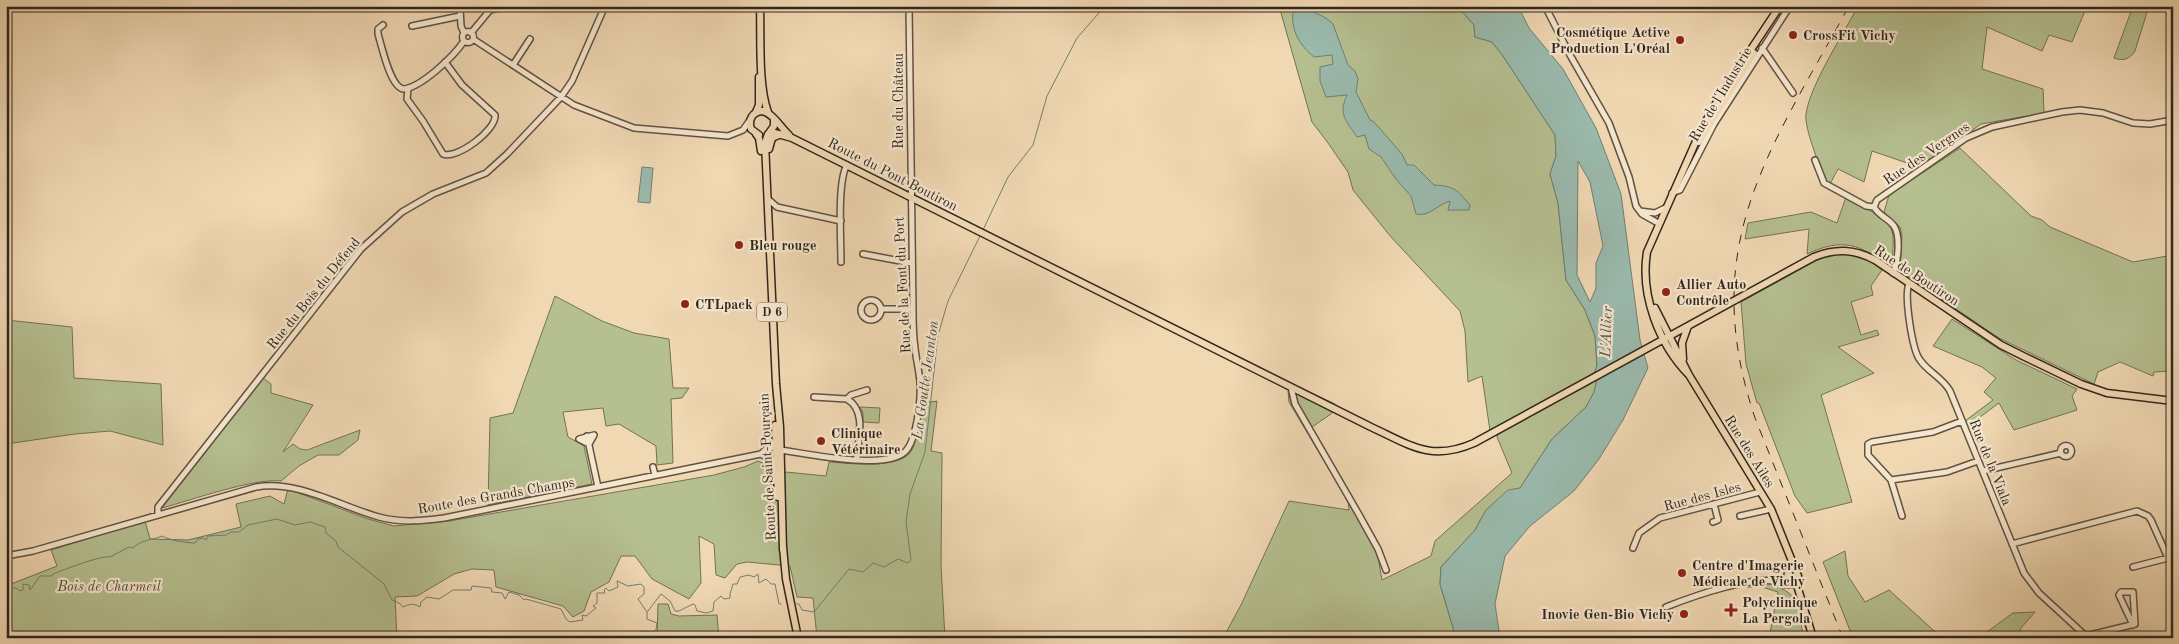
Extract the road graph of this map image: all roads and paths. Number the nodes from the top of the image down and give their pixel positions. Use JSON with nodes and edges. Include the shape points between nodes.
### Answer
{"nodes":[{"id":1,"x":510,"y":6,"type":"edge"},
{"id":2,"x":605,"y":6,"type":"edge"},
{"id":3,"x":756,"y":6,"type":"edge"},
{"id":4,"x":760,"y":6,"type":"edge"},
{"id":5,"x":908,"y":6,"type":"edge"},
{"id":6,"x":1545,"y":6,"type":"edge"},
{"id":7,"x":1781,"y":6,"type":"edge"},
{"id":8,"x":1790,"y":6,"type":"edge"},
{"id":9,"x":2167,"y":6,"type":"edge"},
{"id":10,"x":460,"y":7,"type":"edge"},
{"id":11,"x":460,"y":16,"type":"junction"},
{"id":12,"x":2173,"y":18,"type":"edge"},
{"id":13,"x":384,"y":25,"type":"dead end"},
{"id":14,"x":412,"y":26,"type":"dead end"},
{"id":15,"x":464,"y":33,"type":"junction"},
{"id":16,"x":471,"y":33,"type":"junction"},
{"id":17,"x":473,"y":39,"type":"junction"},
{"id":18,"x":530,"y":39,"type":"dead end"},
{"id":19,"x":464,"y":42,"type":"junction"},
{"id":20,"x":1762,"y":48,"type":"junction"},
{"id":21,"x":445,"y":62,"type":"junction"},
{"id":22,"x":513,"y":65,"type":"junction"},
{"id":23,"x":408,"y":89,"type":"junction"},
{"id":24,"x":1794,"y":93,"type":"dead end"},
{"id":25,"x":561,"y":97,"type":"junction"},
{"id":26,"x":756,"y":112,"type":"junction"},
{"id":27,"x":768,"y":112,"type":"junction"},
{"id":28,"x":750,"y":120,"type":"junction"},
{"id":29,"x":774,"y":120,"type":"junction"},
{"id":30,"x":2173,"y":120,"type":"edge"},
{"id":31,"x":743,"y":130,"type":"junction"},
{"id":32,"x":755,"y":133,"type":"junction"},
{"id":33,"x":770,"y":133,"type":"junction"},
{"id":34,"x":781,"y":134,"type":"junction"},
{"id":35,"x":792,"y":138,"type":"junction"},
{"id":36,"x":1815,"y":160,"type":"dead end"},
{"id":37,"x":847,"y":165,"type":"junction"},
{"id":38,"x":768,"y":189,"type":"junction"},
{"id":39,"x":1672,"y":193,"type":"junction"},
{"id":40,"x":910,"y":196,"type":"junction"},
{"id":41,"x":768,"y":199,"type":"junction"},
{"id":42,"x":777,"y":207,"type":"junction"},
{"id":43,"x":1874,"y":207,"type":"junction"},
{"id":44,"x":1665,"y":208,"type":"junction"},
{"id":45,"x":1640,"y":211,"type":"junction"},
{"id":46,"x":769,"y":213,"type":"junction"},
{"id":47,"x":841,"y":221,"type":"junction"},
{"id":48,"x":1658,"y":223,"type":"junction"},
{"id":49,"x":769,"y":239,"type":"junction"},
{"id":50,"x":864,"y":254,"type":"dead end"},
{"id":51,"x":841,"y":262,"type":"dead end"},
{"id":52,"x":912,"y":263,"type":"junction"},
{"id":53,"x":1893,"y":273,"type":"junction"},
{"id":54,"x":1909,"y":284,"type":"junction"},
{"id":55,"x":912,"y":309,"type":"junction"},
{"id":56,"x":882,"y":310,"type":"junction"},
{"id":57,"x":1688,"y":326,"type":"junction"},
{"id":58,"x":1666,"y":339,"type":"junction"},
{"id":59,"x":1684,"y":365,"type":"junction"},
{"id":60,"x":1689,"y":375,"type":"junction"},
{"id":61,"x":1291,"y":387,"type":"junction"},
{"id":62,"x":867,"y":390,"type":"dead end"},
{"id":63,"x":814,"y":397,"type":"dead end"},
{"id":64,"x":847,"y":399,"type":"junction"},
{"id":65,"x":2173,"y":401,"type":"edge"},
{"id":66,"x":1962,"y":421,"type":"junction"},
{"id":67,"x":587,"y":436,"type":"dead end"},
{"id":68,"x":778,"y":448,"type":"junction"},
{"id":69,"x":2061,"y":453,"type":"dead end"},
{"id":70,"x":762,"y":454,"type":"junction"},
{"id":71,"x":857,"y":459,"type":"junction"},
{"id":72,"x":1978,"y":461,"type":"junction"},
{"id":73,"x":779,"y":462,"type":"junction"},
{"id":74,"x":654,"y":466,"type":"dead end"},
{"id":75,"x":1982,"y":472,"type":"junction"},
{"id":76,"x":655,"y":475,"type":"junction"},
{"id":77,"x":1891,"y":480,"type":"junction"},
{"id":78,"x":598,"y":487,"type":"junction"},
{"id":79,"x":1760,"y":492,"type":"junction"},
{"id":80,"x":1714,"y":504,"type":"junction"},
{"id":81,"x":1771,"y":508,"type":"junction"},
{"id":82,"x":158,"y":514,"type":"junction"},
{"id":83,"x":1740,"y":516,"type":"dead end"},
{"id":84,"x":1902,"y":516,"type":"dead end"},
{"id":85,"x":1713,"y":522,"type":"dead end"},
{"id":86,"x":1784,"y":542,"type":"junction"},
{"id":87,"x":2012,"y":544,"type":"junction"},
{"id":88,"x":1633,"y":548,"type":"dead end"},
{"id":89,"x":6,"y":556,"type":"edge"},
{"id":90,"x":1786,"y":566,"type":"junction"},
{"id":91,"x":2132,"y":567,"type":"dead end"},
{"id":92,"x":1794,"y":568,"type":"junction"},
{"id":93,"x":1386,"y":570,"type":"dead end"},
{"id":94,"x":1779,"y":573,"type":"junction"},
{"id":95,"x":1761,"y":580,"type":"junction"},
{"id":96,"x":1782,"y":583,"type":"junction"},
{"id":97,"x":1794,"y":583,"type":"junction"},
{"id":98,"x":1666,"y":607,"type":"dead end"},
{"id":99,"x":2133,"y":625,"type":"junction"},
{"id":100,"x":2087,"y":637,"type":"edge"},
{"id":101,"x":798,"y":638,"type":"edge"},
{"id":102,"x":1811,"y":638,"type":"edge"}],
"edges":[{"from":1,"to":16,"type":"street","via":[[490,10]]},
{"from":2,"to":25,"type":"street","name":"Rue du Bois du Défend","via":[[581,65]]},
{"from":3,"to":26,"type":"main road","via":[[759,84]]},
{"from":4,"to":27,"type":"main road","via":[[763,82]]},
{"from":5,"to":40,"type":"street","name":"Rue du Château"},
{"from":6,"to":45,"type":"street","via":[[1609,123]]},
{"from":7,"to":39,"type":"main road","name":"Rue de l'Industrie","via":[[1684,167]]},
{"from":8,"to":20,"type":"street","name":"Rue de l'Industrie"},
{"from":9,"to":12,"type":"street"},
{"from":10,"to":11,"type":"street"},
{"from":11,"to":14,"type":"street"},
{"from":11,"to":15,"type":"street"},
{"from":13,"to":23,"type":"street","via":[[378,29],[378,34],[388,68],[396,85]]},
{"from":15,"to":16,"type":"street"},
{"from":15,"to":19,"type":"street"},
{"from":16,"to":17,"type":"street"},
{"from":17,"to":19,"type":"street"},
{"from":17,"to":22,"type":"street"},
{"from":18,"to":22,"type":"street"},
{"from":19,"to":21,"type":"street"},
{"from":20,"to":24,"type":"street"},
{"from":20,"to":39,"type":"street","name":"Rue de l'Industrie","via":[[1714,124],[1680,190]]},
{"from":21,"to":23,"type":"street"},
{"from":21,"to":23,"type":"street","via":[[462,85],[495,115],[494,123],[478,140],[455,154],[442,154],[407,99]]},
{"from":22,"to":25,"type":"street"},
{"from":25,"to":31,"type":"street","via":[[634,128],[728,136]]},
{"from":25,"to":82,"type":"street","name":"Rue du Bois du Défend","via":[[486,173],[418,202],[392,220],[361,249],[158,507]]},
{"from":26,"to":27,"type":"main road"},
{"from":26,"to":28,"type":"main road"},
{"from":27,"to":29,"type":"main road"},
{"from":28,"to":31,"type":"street"},
{"from":28,"to":32,"type":"main road"},
{"from":29,"to":33,"type":"main road"},
{"from":29,"to":35,"type":"main road","name":"Route du Pont Boutiron"},
{"from":30,"to":43,"type":"street","name":"Rue des Vergnes","via":[[2133,123],[2103,113],[2080,110],[1992,127],[1966,138],[1877,200]]},
{"from":31,"to":32,"type":"street"},
{"from":32,"to":33,"type":"main road"},
{"from":32,"to":49,"type":"main road","name":"Route de Saint-Pourçain","number":"D 6","via":[[761,142]]},
{"from":33,"to":34,"type":"main road","name":"Route du Pont Boutiron"},
{"from":33,"to":38,"type":"main road","name":"Route de Saint-Pourçain","number":"D 6","via":[[765,142]]},
{"from":34,"to":35,"type":"main road","name":"Route du Pont Boutiron"},
{"from":34,"to":38,"type":"main road","via":[[772,138],[769,144]]},
{"from":35,"to":37,"type":"main road","name":"Route du Pont Boutiron"},
{"from":36,"to":43,"type":"street","via":[[1824,183],[1866,206]]},
{"from":37,"to":40,"type":"main road","name":"Route du Pont Boutiron"},
{"from":37,"to":47,"type":"street","via":[[842,187]]},
{"from":38,"to":41,"type":"main road","name":"Route de Saint-Pourçain","number":"D 6"},
{"from":39,"to":44,"type":"main road","name":"Rue de l'Industrie"},
{"from":40,"to":52,"type":"street","name":"Rue de la Font du Port"},
{"from":40,"to":61,"type":"main road","name":"Route du Pont Boutiron"},
{"from":41,"to":42,"type":"street"},
{"from":41,"to":46,"type":"main road","name":"Route de Saint-Pourçain","number":"D 6"},
{"from":42,"to":46,"type":"street"},
{"from":42,"to":47,"type":"street"},
{"from":43,"to":53,"type":"street","via":[[1897,232]]},
{"from":44,"to":45,"type":"street","via":[[1655,213]]},
{"from":44,"to":48,"type":"main road","name":"Rue de l'Industrie"},
{"from":45,"to":48,"type":"street"},
{"from":46,"to":49,"type":"main road","name":"Route de Saint-Pourçain","number":"D 6"},
{"from":47,"to":51,"type":"street"},
{"from":48,"to":58,"type":"main road","name":"Rue de l'Industrie","via":[[1647,252],[1646,283]]},
{"from":49,"to":68,"type":"main road","name":"Route de Saint-Pourçain","number":"D 6"},
{"from":50,"to":52,"type":"street"},
{"from":52,"to":55,"type":"street","name":"Rue de la Font du Port"},
{"from":53,"to":54,"type":"main road","name":"Rue de Boutiron"},
{"from":53,"to":57,"type":"main road","name":"Rue de Boutiron","via":[[1864,254],[1850,250],[1827,251]]},
{"from":54,"to":65,"type":"main road","name":"Rue de Boutiron","via":[[2001,345],[2081,384],[2120,395]]},
{"from":54,"to":66,"type":"street","name":"Rue de la Viala","via":[[1906,293],[1916,354],[1948,386]]},
{"from":55,"to":56,"type":"street"},
{"from":55,"to":71,"type":"street","name":"Rue de la Font du Port","via":[[920,404],[911,445],[897,457]]},
{"from":56,"to":56,"type":"street","via":[[878,301],[868,300],[861,311],[871,320]]},
{"from":57,"to":58,"type":"main road","name":"Rue de Boutiron"},
{"from":57,"to":59,"type":"main road","via":[[1682,343]]},
{"from":58,"to":59,"type":"main road","name":"Rue des Ailes"},
{"from":58,"to":60,"type":"main road","name":"Rue des Ailes","via":[[1672,357]]},
{"from":58,"to":61,"type":"main road","name":"Rue de Boutiron","via":[[1461,448],[1437,452],[1404,443]]},
{"from":59,"to":60,"type":"main road","name":"Rue des Ailes"},
{"from":60,"to":79,"type":"main road","name":"Rue des Ailes"},
{"from":61,"to":93,"type":"street","via":[[1295,404],[1378,549]]},
{"from":62,"to":64,"type":"street"},
{"from":63,"to":64,"type":"street"},
{"from":64,"to":71,"type":"street","via":[[857,408],[860,418]]},
{"from":66,"to":72,"type":"street","name":"Rue de la Viala"},
{"from":66,"to":77,"type":"street","via":[[1933,432],[1868,444],[1868,454]]},
{"from":67,"to":78,"type":"street"},
{"from":68,"to":70,"type":"street","name":"Route des Grands Champs","via":[[766,449]]},
{"from":68,"to":71,"type":"street","name":"Rue de la Font du Port","via":[[838,459]]},
{"from":68,"to":73,"type":"main road","name":"Route de Saint-Pourçain","number":"D 6"},
{"from":69,"to":75,"type":"street"},
{"from":70,"to":73,"type":"street"},
{"from":70,"to":76,"type":"street","name":"Route des Grands Champs"},
{"from":72,"to":75,"type":"street","name":"Rue de la Viala"},
{"from":72,"to":77,"type":"street","via":[[1948,472]]},
{"from":73,"to":101,"type":"main road","name":"Route de Saint-Pourçain","number":"D 6","via":[[786,579]]},
{"from":74,"to":76,"type":"street"},
{"from":75,"to":87,"type":"street","name":"Rue de la Viala"},
{"from":76,"to":78,"type":"street","name":"Route des Grands Champs"},
{"from":77,"to":84,"type":"street"},
{"from":78,"to":82,"type":"street","name":"Route des Grands Champs","via":[[418,521],[379,517],[289,486],[273,484]]},
{"from":79,"to":80,"type":"street","name":"Rue des Isles"},
{"from":79,"to":81,"type":"main road","name":"Rue des Ailes"},
{"from":80,"to":85,"type":"street","via":[[1718,520]]},
{"from":80,"to":88,"type":"street","name":"Rue des Isles","via":[[1660,518],[1639,533]]},
{"from":81,"to":83,"type":"street"},
{"from":81,"to":86,"type":"main road","name":"Rue des Ailes"},
{"from":82,"to":89,"type":"street","name":"Route des Grands Champs"},
{"from":86,"to":90,"type":"main road","name":"Rue des Ailes"},
{"from":86,"to":92,"type":"main road","name":"Rue des Ailes"},
{"from":87,"to":91,"type":"street","via":[[2137,511],[2151,520],[2168,558]]},
{"from":87,"to":100,"type":"street","name":"Rue de la Viala","via":[[2018,562],[2032,584]]},
{"from":90,"to":92,"type":"main road"},
{"from":90,"to":94,"type":"main road"},
{"from":92,"to":97,"type":"main road","via":[[1798,576]]},
{"from":94,"to":95,"type":"street"},
{"from":94,"to":96,"type":"main road"},
{"from":95,"to":96,"type":"street"},
{"from":95,"to":98,"type":"street"},
{"from":96,"to":97,"type":"main road"},
{"from":97,"to":102,"type":"main road"},
{"from":99,"to":99,"type":"street","via":[[2137,622],[2134,594],[2131,590],[2121,592],[2119,596]]},
{"from":99,"to":100,"type":"street"}]}
